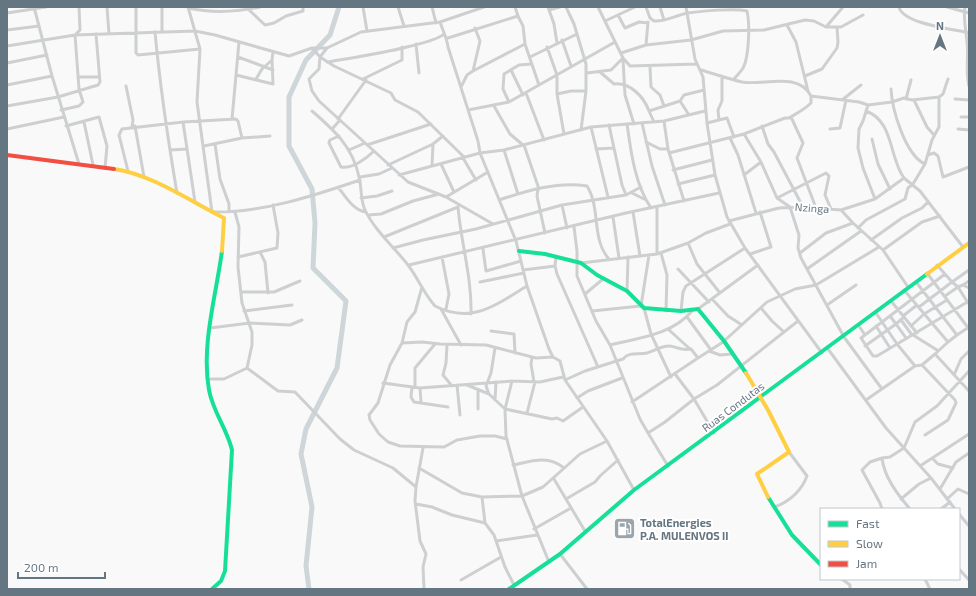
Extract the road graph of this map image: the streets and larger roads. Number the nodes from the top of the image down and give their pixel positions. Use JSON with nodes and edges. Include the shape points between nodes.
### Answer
{"nodes":[{"id":1,"x":46,"y":7,"type":"edge"},
{"id":2,"x":79,"y":7,"type":"edge"},
{"id":3,"x":107,"y":7,"type":"edge"},
{"id":4,"x":136,"y":7,"type":"edge"},
{"id":5,"x":162,"y":7,"type":"edge"},
{"id":6,"x":260,"y":7,"type":"edge"},
{"id":7,"x":303,"y":7,"type":"edge"},
{"id":8,"x":363,"y":7,"type":"edge"},
{"id":9,"x":398,"y":7,"type":"edge"},
{"id":10,"x":432,"y":7,"type":"edge"},
{"id":11,"x":484,"y":7,"type":"edge"},
{"id":12,"x":515,"y":7,"type":"edge"},
{"id":13,"x":560,"y":7,"type":"edge"},
{"id":14,"x":566,"y":7,"type":"edge"},
{"id":15,"x":603,"y":7,"type":"edge"},
{"id":16,"x":635,"y":7,"type":"edge"},
{"id":17,"x":646,"y":7,"type":"edge"},
{"id":18,"x":660,"y":7,"type":"edge"},
{"id":19,"x":686,"y":7,"type":"edge"},
{"id":20,"x":843,"y":7,"type":"edge"},
{"id":21,"x":899,"y":7,"type":"edge"},
{"id":22,"x":947,"y":7,"type":"edge"},
{"id":23,"x":965,"y":7,"type":"edge"},
{"id":24,"x":35,"y":8,"type":"edge"},
{"id":25,"x":188,"y":8,"type":"edge"},
{"id":26,"x":247,"y":8,"type":"edge"},
{"id":27,"x":549,"y":8,"type":"edge"},
{"id":28,"x":598,"y":8,"type":"edge"},
{"id":29,"x":964,"y":12,"type":"junction"},
{"id":30,"x":7,"y":13,"type":"edge"},
{"id":31,"x":686,"y":13,"type":"junction"},
{"id":32,"x":969,"y":13,"type":"edge"},
{"id":33,"x":618,"y":15,"type":"junction"},
{"id":34,"x":862,"y":15,"type":"dead end"},
{"id":35,"x":518,"y":16,"type":"junction"},
{"id":36,"x":650,"y":18,"type":"junction"},
{"id":37,"x":664,"y":20,"type":"junction"},
{"id":38,"x":605,"y":21,"type":"junction"},
{"id":39,"x":436,"y":22,"type":"junction"},
{"id":40,"x":440,"y":22,"type":"junction"},
{"id":41,"x":648,"y":23,"type":"junction"},
{"id":42,"x":787,"y":25,"type":"junction"},
{"id":43,"x":39,"y":26,"type":"junction"},
{"id":44,"x":404,"y":26,"type":"junction"},
{"id":45,"x":826,"y":27,"type":"junction"},
{"id":46,"x":837,"y":27,"type":"junction"},
{"id":47,"x":475,"y":28,"type":"junction"},
{"id":48,"x":7,"y":30,"type":"edge"},
{"id":49,"x":80,"y":30,"type":"junction"},
{"id":50,"x":195,"y":31,"type":"junction"},
{"id":51,"x":367,"y":31,"type":"junction"},
{"id":52,"x":748,"y":31,"type":"junction"},
{"id":53,"x":155,"y":32,"type":"junction"},
{"id":54,"x":162,"y":32,"type":"junction"},
{"id":55,"x":965,"y":32,"type":"junction"},
{"id":56,"x":969,"y":32,"type":"edge"},
{"id":57,"x":135,"y":33,"type":"junction"},
{"id":58,"x":86,"y":34,"type":"junction"},
{"id":59,"x":96,"y":34,"type":"junction"},
{"id":60,"x":109,"y":34,"type":"junction"},
{"id":61,"x":444,"y":34,"type":"junction"},
{"id":62,"x":577,"y":34,"type":"junction"},
{"id":63,"x":76,"y":35,"type":"junction"},
{"id":64,"x":448,"y":38,"type":"junction"},
{"id":65,"x":42,"y":40,"type":"junction"},
{"id":66,"x":562,"y":40,"type":"junction"},
{"id":67,"x":691,"y":40,"type":"junction"},
{"id":68,"x":239,"y":42,"type":"junction"},
{"id":69,"x":616,"y":42,"type":"junction"},
{"id":70,"x":557,"y":43,"type":"junction"},
{"id":71,"x":416,"y":44,"type":"junction"},
{"id":72,"x":525,"y":44,"type":"junction"},
{"id":73,"x":646,"y":45,"type":"junction"},
{"id":74,"x":7,"y":46,"type":"edge"},
{"id":75,"x":402,"y":47,"type":"junction"},
{"id":76,"x":547,"y":47,"type":"junction"},
{"id":77,"x":312,"y":48,"type":"junction"},
{"id":78,"x":327,"y":48,"type":"junction"},
{"id":79,"x":200,"y":49,"type":"junction"},
{"id":80,"x":273,"y":52,"type":"junction"},
{"id":81,"x":157,"y":53,"type":"junction"},
{"id":82,"x":621,"y":53,"type":"junction"},
{"id":83,"x":968,"y":54,"type":"edge"},
{"id":84,"x":47,"y":55,"type":"junction"},
{"id":85,"x":238,"y":57,"type":"junction"},
{"id":86,"x":320,"y":57,"type":"junction"},
{"id":87,"x":530,"y":57,"type":"junction"},
{"id":88,"x":585,"y":58,"type":"junction"},
{"id":89,"x":623,"y":58,"type":"junction"},
{"id":90,"x":272,"y":60,"type":"junction"},
{"id":91,"x":327,"y":62,"type":"junction"},
{"id":92,"x":7,"y":64,"type":"edge"},
{"id":93,"x":531,"y":64,"type":"junction"},
{"id":94,"x":697,"y":64,"type":"junction"},
{"id":95,"x":265,"y":66,"type":"junction"},
{"id":96,"x":571,"y":66,"type":"junction"},
{"id":97,"x":650,"y":67,"type":"junction"},
{"id":98,"x":273,"y":70,"type":"junction"},
{"id":99,"x":510,"y":70,"type":"junction"},
{"id":100,"x":701,"y":70,"type":"junction"},
{"id":101,"x":473,"y":71,"type":"junction"},
{"id":102,"x":600,"y":72,"type":"junction"},
{"id":103,"x":968,"y":72,"type":"edge"},
{"id":104,"x":419,"y":73,"type":"dead end"},
{"id":105,"x":587,"y":73,"type":"junction"},
{"id":106,"x":236,"y":75,"type":"junction"},
{"id":107,"x":52,"y":76,"type":"junction"},
{"id":108,"x":557,"y":76,"type":"junction"},
{"id":109,"x":722,"y":76,"type":"junction"},
{"id":110,"x":805,"y":76,"type":"junction"},
{"id":111,"x":78,"y":77,"type":"junction"},
{"id":112,"x":100,"y":77,"type":"junction"},
{"id":113,"x":734,"y":79,"type":"junction"},
{"id":114,"x":948,"y":79,"type":"dead end"},
{"id":115,"x":256,"y":80,"type":"junction"},
{"id":116,"x":364,"y":80,"type":"junction"},
{"id":117,"x":911,"y":80,"type":"dead end"},
{"id":118,"x":7,"y":85,"type":"edge"},
{"id":119,"x":539,"y":85,"type":"junction"},
{"id":120,"x":626,"y":85,"type":"junction"},
{"id":121,"x":861,"y":85,"type":"dead end"},
{"id":122,"x":126,"y":86,"type":"dead end"},
{"id":123,"x":969,"y":86,"type":"edge"},
{"id":124,"x":461,"y":87,"type":"junction"},
{"id":125,"x":79,"y":89,"type":"junction"},
{"id":126,"x":891,"y":89,"type":"dead end"},
{"id":127,"x":704,"y":90,"type":"junction"},
{"id":128,"x":586,"y":91,"type":"junction"},
{"id":129,"x":808,"y":91,"type":"junction"},
{"id":130,"x":525,"y":94,"type":"junction"},
{"id":131,"x":557,"y":94,"type":"junction"},
{"id":132,"x":811,"y":96,"type":"junction"},
{"id":133,"x":58,"y":97,"type":"junction"},
{"id":134,"x":939,"y":97,"type":"junction"},
{"id":135,"x":955,"y":98,"type":"dead end"},
{"id":136,"x":906,"y":99,"type":"junction"},
{"id":137,"x":842,"y":100,"type":"junction"},
{"id":138,"x":846,"y":100,"type":"junction"},
{"id":139,"x":914,"y":100,"type":"junction"},
{"id":140,"x":969,"y":100,"type":"edge"},
{"id":141,"x":680,"y":101,"type":"junction"},
{"id":142,"x":509,"y":102,"type":"junction"},
{"id":143,"x":892,"y":102,"type":"junction"},
{"id":144,"x":868,"y":105,"type":"junction"},
{"id":145,"x":7,"y":106,"type":"edge"},
{"id":146,"x":494,"y":106,"type":"junction"},
{"id":147,"x":664,"y":106,"type":"junction"},
{"id":148,"x":62,"y":110,"type":"junction"},
{"id":149,"x":468,"y":110,"type":"junction"},
{"id":150,"x":312,"y":111,"type":"dead end"},
{"id":151,"x":649,"y":111,"type":"junction"},
{"id":152,"x":705,"y":111,"type":"junction"},
{"id":153,"x":866,"y":111,"type":"junction"},
{"id":154,"x":689,"y":115,"type":"junction"},
{"id":155,"x":791,"y":117,"type":"junction"},
{"id":156,"x":961,"y":117,"type":"dead end"},
{"id":157,"x":969,"y":117,"type":"edge"},
{"id":158,"x":64,"y":118,"type":"junction"},
{"id":159,"x":339,"y":119,"type":"junction"},
{"id":160,"x":133,"y":120,"type":"junction"},
{"id":161,"x":232,"y":120,"type":"junction"},
{"id":162,"x":718,"y":120,"type":"junction"},
{"id":163,"x":199,"y":121,"type":"junction"},
{"id":164,"x":664,"y":121,"type":"junction"},
{"id":165,"x":84,"y":122,"type":"junction"},
{"id":166,"x":183,"y":122,"type":"junction"},
{"id":167,"x":654,"y":122,"type":"junction"},
{"id":168,"x":166,"y":123,"type":"junction"},
{"id":169,"x":642,"y":123,"type":"junction"},
{"id":170,"x":707,"y":123,"type":"junction"},
{"id":171,"x":431,"y":124,"type":"junction"},
{"id":172,"x":627,"y":124,"type":"junction"},
{"id":173,"x":634,"y":124,"type":"junction"},
{"id":174,"x":609,"y":125,"type":"junction"},
{"id":175,"x":66,"y":126,"type":"junction"},
{"id":176,"x":133,"y":126,"type":"junction"},
{"id":177,"x":141,"y":126,"type":"junction"},
{"id":178,"x":762,"y":126,"type":"junction"},
{"id":179,"x":591,"y":127,"type":"junction"},
{"id":180,"x":7,"y":128,"type":"edge"},
{"id":181,"x":333,"y":128,"type":"junction"},
{"id":182,"x":830,"y":129,"type":"dead end"},
{"id":183,"x":958,"y":129,"type":"dead end"},
{"id":184,"x":581,"y":130,"type":"junction"},
{"id":185,"x":969,"y":130,"type":"edge"},
{"id":186,"x":564,"y":134,"type":"junction"},
{"id":187,"x":744,"y":134,"type":"junction"},
{"id":188,"x":934,"y":135,"type":"junction"},
{"id":189,"x":270,"y":136,"type":"dead end"},
{"id":190,"x":339,"y":136,"type":"junction"},
{"id":191,"x":444,"y":136,"type":"junction"},
{"id":192,"x":732,"y":137,"type":"junction"},
{"id":193,"x":242,"y":138,"type":"junction"},
{"id":194,"x":872,"y":139,"type":"dead end"},
{"id":195,"x":544,"y":140,"type":"junction"},
{"id":196,"x":646,"y":142,"type":"junction"},
{"id":197,"x":216,"y":144,"type":"junction"},
{"id":198,"x":366,"y":144,"type":"junction"},
{"id":199,"x":433,"y":144,"type":"junction"},
{"id":200,"x":710,"y":144,"type":"junction"},
{"id":201,"x":524,"y":145,"type":"junction"},
{"id":202,"x":204,"y":146,"type":"junction"},
{"id":203,"x":614,"y":148,"type":"junction"},
{"id":204,"x":187,"y":149,"type":"junction"},
{"id":205,"x":596,"y":149,"type":"junction"},
{"id":206,"x":170,"y":150,"type":"junction"},
{"id":207,"x":350,"y":150,"type":"junction"},
{"id":208,"x":504,"y":150,"type":"junction"},
{"id":209,"x":374,"y":151,"type":"junction"},
{"id":210,"x":668,"y":151,"type":"junction"},
{"id":211,"x":480,"y":153,"type":"junction"},
{"id":212,"x":7,"y":155,"type":"edge"},
{"id":213,"x":928,"y":155,"type":"junction"},
{"id":214,"x":463,"y":157,"type":"junction"},
{"id":215,"x":712,"y":160,"type":"junction"},
{"id":216,"x":761,"y":162,"type":"junction"},
{"id":217,"x":79,"y":164,"type":"junction"},
{"id":218,"x":356,"y":164,"type":"junction"},
{"id":219,"x":441,"y":164,"type":"junction"},
{"id":220,"x":925,"y":164,"type":"junction"},
{"id":221,"x":92,"y":165,"type":"junction"},
{"id":222,"x":388,"y":165,"type":"junction"},
{"id":223,"x":432,"y":166,"type":"junction"},
{"id":224,"x":969,"y":167,"type":"edge"},
{"id":225,"x":105,"y":168,"type":"junction"},
{"id":226,"x":392,"y":168,"type":"junction"},
{"id":227,"x":674,"y":170,"type":"junction"},
{"id":228,"x":128,"y":171,"type":"junction"},
{"id":229,"x":488,"y":172,"type":"junction"},
{"id":230,"x":399,"y":175,"type":"junction"},
{"id":231,"x":715,"y":175,"type":"junction"},
{"id":232,"x":744,"y":175,"type":"junction"},
{"id":233,"x":144,"y":177,"type":"junction"},
{"id":234,"x":360,"y":178,"type":"junction"},
{"id":235,"x":904,"y":178,"type":"junction"},
{"id":236,"x":476,"y":180,"type":"junction"},
{"id":237,"x":806,"y":182,"type":"junction"},
{"id":238,"x":678,"y":184,"type":"junction"},
{"id":239,"x":913,"y":184,"type":"junction"},
{"id":240,"x":338,"y":187,"type":"junction"},
{"id":241,"x":641,"y":187,"type":"junction"},
{"id":242,"x":538,"y":189,"type":"junction"},
{"id":243,"x":794,"y":189,"type":"junction"},
{"id":244,"x":890,"y":189,"type":"junction"},
{"id":245,"x":392,"y":191,"type":"dead end"},
{"id":246,"x":454,"y":192,"type":"junction"},
{"id":247,"x":177,"y":193,"type":"junction"},
{"id":248,"x":632,"y":193,"type":"junction"},
{"id":249,"x":719,"y":193,"type":"junction"},
{"id":250,"x":439,"y":194,"type":"junction"},
{"id":251,"x":518,"y":194,"type":"junction"},
{"id":252,"x":626,"y":195,"type":"junction"},
{"id":253,"x":446,"y":197,"type":"junction"},
{"id":254,"x":608,"y":197,"type":"junction"},
{"id":255,"x":361,"y":198,"type":"junction"},
{"id":256,"x":777,"y":198,"type":"junction"},
{"id":257,"x":592,"y":199,"type":"junction"},
{"id":258,"x":644,"y":199,"type":"junction"},
{"id":259,"x":875,"y":199,"type":"junction"},
{"id":260,"x":499,"y":200,"type":"junction"},
{"id":261,"x":684,"y":201,"type":"junction"},
{"id":262,"x":195,"y":202,"type":"junction"},
{"id":263,"x":928,"y":202,"type":"junction"},
{"id":264,"x":273,"y":205,"type":"junction"},
{"id":265,"x":562,"y":205,"type":"junction"},
{"id":266,"x":665,"y":205,"type":"junction"},
{"id":267,"x":459,"y":207,"type":"junction"},
{"id":268,"x":657,"y":207,"type":"junction"},
{"id":269,"x":790,"y":207,"type":"junction"},
{"id":270,"x":803,"y":207,"type":"junction"},
{"id":271,"x":651,"y":208,"type":"junction"},
{"id":272,"x":816,"y":208,"type":"junction"},
{"id":273,"x":831,"y":209,"type":"junction"},
{"id":274,"x":541,"y":210,"type":"junction"},
{"id":275,"x":841,"y":210,"type":"junction"},
{"id":276,"x":212,"y":212,"type":"junction"},
{"id":277,"x":230,"y":212,"type":"junction"},
{"id":278,"x":235,"y":212,"type":"junction"},
{"id":279,"x":633,"y":212,"type":"junction"},
{"id":280,"x":760,"y":212,"type":"junction"},
{"id":281,"x":756,"y":213,"type":"junction"},
{"id":282,"x":367,"y":214,"type":"junction"},
{"id":283,"x":940,"y":216,"type":"junction"},
{"id":284,"x":613,"y":217,"type":"junction"},
{"id":285,"x":507,"y":220,"type":"junction"},
{"id":286,"x":596,"y":221,"type":"junction"},
{"id":287,"x":730,"y":223,"type":"junction"},
{"id":288,"x":853,"y":223,"type":"junction"},
{"id":289,"x":493,"y":224,"type":"junction"},
{"id":290,"x":574,"y":227,"type":"junction"},
{"id":291,"x":567,"y":228,"type":"junction"},
{"id":292,"x":860,"y":229,"type":"junction"},
{"id":293,"x":460,"y":232,"type":"junction"},
{"id":294,"x":545,"y":233,"type":"junction"},
{"id":295,"x":384,"y":237,"type":"junction"},
{"id":296,"x":871,"y":240,"type":"junction"},
{"id":297,"x":516,"y":241,"type":"junction"},
{"id":298,"x":688,"y":243,"type":"junction"},
{"id":299,"x":969,"y":243,"type":"edge"},
{"id":300,"x":879,"y":247,"type":"junction"},
{"id":301,"x":963,"y":247,"type":"junction"},
{"id":302,"x":393,"y":248,"type":"junction"},
{"id":303,"x":745,"y":248,"type":"junction"},
{"id":304,"x":483,"y":249,"type":"junction"},
{"id":305,"x":883,"y":250,"type":"junction"},
{"id":306,"x":519,"y":251,"type":"junction"},
{"id":307,"x":602,"y":252,"type":"junction"},
{"id":308,"x":464,"y":253,"type":"junction"},
{"id":309,"x":659,"y":253,"type":"junction"},
{"id":310,"x":800,"y":253,"type":"junction"},
{"id":311,"x":261,"y":254,"type":"junction"},
{"id":312,"x":750,"y":254,"type":"junction"},
{"id":313,"x":649,"y":255,"type":"junction"},
{"id":314,"x":640,"y":256,"type":"junction"},
{"id":315,"x":238,"y":257,"type":"junction"},
{"id":316,"x":556,"y":257,"type":"junction"},
{"id":317,"x":628,"y":257,"type":"junction"},
{"id":318,"x":442,"y":258,"type":"junction"},
{"id":319,"x":618,"y":258,"type":"junction"},
{"id":320,"x":609,"y":259,"type":"junction"},
{"id":321,"x":521,"y":261,"type":"junction"},
{"id":322,"x":601,"y":261,"type":"junction"},
{"id":323,"x":579,"y":262,"type":"junction"},
{"id":324,"x":409,"y":265,"type":"junction"},
{"id":325,"x":758,"y":265,"type":"junction"},
{"id":326,"x":937,"y":265,"type":"junction"},
{"id":327,"x":555,"y":266,"type":"junction"},
{"id":328,"x":678,"y":269,"type":"dead end"},
{"id":329,"x":807,"y":269,"type":"junction"},
{"id":330,"x":969,"y":270,"type":"edge"},
{"id":331,"x":524,"y":271,"type":"junction"},
{"id":332,"x":927,"y":273,"type":"junction"},
{"id":333,"x":705,"y":274,"type":"junction"},
{"id":334,"x":945,"y":274,"type":"junction"},
{"id":335,"x":603,"y":279,"type":"junction"},
{"id":336,"x":300,"y":281,"type":"dead end"},
{"id":337,"x":969,"y":281,"type":"edge"},
{"id":338,"x":480,"y":282,"type":"dead end"},
{"id":339,"x":916,"y":282,"type":"junction"},
{"id":340,"x":952,"y":282,"type":"junction"},
{"id":341,"x":934,"y":283,"type":"junction"},
{"id":342,"x":691,"y":284,"type":"junction"},
{"id":343,"x":816,"y":285,"type":"junction"},
{"id":344,"x":856,"y":285,"type":"dead end"},
{"id":345,"x":963,"y":285,"type":"junction"},
{"id":346,"x":527,"y":286,"type":"junction"},
{"id":347,"x":422,"y":287,"type":"junction"},
{"id":348,"x":908,"y":287,"type":"junction"},
{"id":349,"x":958,"y":287,"type":"junction"},
{"id":350,"x":268,"y":288,"type":"junction"},
{"id":351,"x":969,"y":288,"type":"edge"},
{"id":352,"x":904,"y":290,"type":"junction"},
{"id":353,"x":940,"y":290,"type":"junction"},
{"id":354,"x":627,"y":291,"type":"junction"},
{"id":355,"x":923,"y":291,"type":"junction"},
{"id":356,"x":241,"y":292,"type":"junction"},
{"id":357,"x":268,"y":292,"type":"junction"},
{"id":358,"x":274,"y":292,"type":"junction"},
{"id":359,"x":720,"y":293,"type":"junction"},
{"id":360,"x":585,"y":294,"type":"junction"},
{"id":361,"x":780,"y":296,"type":"junction"},
{"id":362,"x":928,"y":298,"type":"junction"},
{"id":363,"x":946,"y":298,"type":"junction"},
{"id":364,"x":710,"y":300,"type":"junction"},
{"id":365,"x":912,"y":300,"type":"junction"},
{"id":366,"x":891,"y":301,"type":"junction"},
{"id":367,"x":969,"y":302,"type":"edge"},
{"id":368,"x":292,"y":305,"type":"dead end"},
{"id":369,"x":827,"y":305,"type":"junction"},
{"id":370,"x":918,"y":306,"type":"junction"},
{"id":371,"x":643,"y":307,"type":"junction"},
{"id":372,"x":761,"y":308,"type":"junction"},
{"id":373,"x":934,"y":308,"type":"junction"},
{"id":374,"x":441,"y":309,"type":"junction"},
{"id":375,"x":698,"y":309,"type":"junction"},
{"id":376,"x":446,"y":310,"type":"junction"},
{"id":377,"x":898,"y":310,"type":"junction"},
{"id":378,"x":955,"y":310,"type":"junction"},
{"id":379,"x":244,"y":311,"type":"junction"},
{"id":380,"x":592,"y":311,"type":"junction"},
{"id":381,"x":666,"y":311,"type":"junction"},
{"id":382,"x":692,"y":311,"type":"junction"},
{"id":383,"x":681,"y":312,"type":"junction"},
{"id":384,"x":876,"y":313,"type":"junction"},
{"id":385,"x":471,"y":314,"type":"junction"},
{"id":386,"x":924,"y":314,"type":"junction"},
{"id":387,"x":890,"y":316,"type":"junction"},
{"id":388,"x":904,"y":317,"type":"junction"},
{"id":389,"x":687,"y":318,"type":"junction"},
{"id":390,"x":942,"y":318,"type":"junction"},
{"id":391,"x":302,"y":320,"type":"dead end"},
{"id":392,"x":901,"y":320,"type":"junction"},
{"id":393,"x":798,"y":321,"type":"junction"},
{"id":394,"x":882,"y":322,"type":"junction"},
{"id":395,"x":250,"y":324,"type":"junction"},
{"id":396,"x":896,"y":324,"type":"junction"},
{"id":397,"x":932,"y":324,"type":"junction"},
{"id":398,"x":742,"y":325,"type":"junction"},
{"id":399,"x":859,"y":326,"type":"junction"},
{"id":400,"x":876,"y":326,"type":"junction"},
{"id":401,"x":911,"y":326,"type":"junction"},
{"id":402,"x":210,"y":328,"type":"junction"},
{"id":403,"x":969,"y":328,"type":"edge"},
{"id":404,"x":668,"y":329,"type":"junction"},
{"id":405,"x":887,"y":330,"type":"junction"},
{"id":406,"x":491,"y":331,"type":"dead end"},
{"id":407,"x":784,"y":332,"type":"junction"},
{"id":408,"x":882,"y":333,"type":"junction"},
{"id":409,"x":651,"y":334,"type":"junction"},
{"id":410,"x":914,"y":334,"type":"junction"},
{"id":411,"x":865,"y":335,"type":"junction"},
{"id":412,"x":957,"y":335,"type":"junction"},
{"id":413,"x":844,"y":337,"type":"junction"},
{"id":414,"x":906,"y":338,"type":"junction"},
{"id":415,"x":723,"y":342,"type":"junction"},
{"id":416,"x":948,"y":342,"type":"junction"},
{"id":417,"x":402,"y":343,"type":"junction"},
{"id":418,"x":436,"y":344,"type":"junction"},
{"id":419,"x":447,"y":344,"type":"junction"},
{"id":420,"x":897,"y":344,"type":"junction"},
{"id":421,"x":462,"y":345,"type":"junction"},
{"id":422,"x":610,"y":345,"type":"junction"},
{"id":423,"x":866,"y":346,"type":"junction"},
{"id":424,"x":495,"y":348,"type":"junction"},
{"id":425,"x":890,"y":348,"type":"junction"},
{"id":426,"x":658,"y":349,"type":"junction"},
{"id":427,"x":691,"y":349,"type":"junction"},
{"id":428,"x":828,"y":349,"type":"junction"},
{"id":429,"x":710,"y":350,"type":"junction"},
{"id":430,"x":937,"y":350,"type":"junction"},
{"id":431,"x":969,"y":351,"type":"edge"},
{"id":432,"x":515,"y":353,"type":"junction"},
{"id":433,"x":822,"y":353,"type":"junction"},
{"id":434,"x":732,"y":354,"type":"junction"},
{"id":435,"x":935,"y":354,"type":"junction"},
{"id":436,"x":532,"y":357,"type":"junction"},
{"id":437,"x":553,"y":357,"type":"junction"},
{"id":438,"x":698,"y":358,"type":"junction"},
{"id":439,"x":616,"y":361,"type":"junction"},
{"id":440,"x":922,"y":365,"type":"junction"},
{"id":441,"x":740,"y":366,"type":"junction"},
{"id":442,"x":915,"y":366,"type":"junction"},
{"id":443,"x":598,"y":367,"type":"junction"},
{"id":444,"x":247,"y":368,"type":"junction"},
{"id":445,"x":969,"y":371,"type":"edge"},
{"id":446,"x":675,"y":374,"type":"junction"},
{"id":447,"x":954,"y":375,"type":"junction"},
{"id":448,"x":671,"y":377,"type":"junction"},
{"id":449,"x":564,"y":378,"type":"junction"},
{"id":450,"x":622,"y":378,"type":"junction"},
{"id":451,"x":208,"y":379,"type":"junction"},
{"id":452,"x":489,"y":381,"type":"junction"},
{"id":453,"x":512,"y":381,"type":"junction"},
{"id":454,"x":496,"y":382,"type":"junction"},
{"id":455,"x":534,"y":382,"type":"junction"},
{"id":456,"x":959,"y":382,"type":"junction"},
{"id":457,"x":383,"y":383,"type":"junction"},
{"id":458,"x":457,"y":385,"type":"junction"},
{"id":459,"x":467,"y":385,"type":"junction"},
{"id":460,"x":452,"y":386,"type":"junction"},
{"id":461,"x":413,"y":387,"type":"junction"},
{"id":462,"x":420,"y":388,"type":"junction"},
{"id":463,"x":882,"y":389,"type":"junction"},
{"id":464,"x":478,"y":391,"type":"junction"},
{"id":465,"x":969,"y":391,"type":"edge"},
{"id":466,"x":948,"y":393,"type":"junction"},
{"id":467,"x":489,"y":394,"type":"junction"},
{"id":468,"x":761,"y":397,"type":"junction"},
{"id":469,"x":577,"y":398,"type":"junction"},
{"id":470,"x":694,"y":399,"type":"junction"},
{"id":471,"x":495,"y":400,"type":"junction"},
{"id":472,"x":866,"y":400,"type":"junction"},
{"id":473,"x":421,"y":402,"type":"junction"},
{"id":474,"x":632,"y":402,"type":"junction"},
{"id":475,"x":448,"y":407,"type":"dead end"},
{"id":476,"x":583,"y":407,"type":"junction"},
{"id":477,"x":478,"y":409,"type":"dead end"},
{"id":478,"x":504,"y":409,"type":"junction"},
{"id":479,"x":527,"y":413,"type":"junction"},
{"id":480,"x":460,"y":415,"type":"dead end"},
{"id":481,"x":648,"y":432,"type":"junction"},
{"id":482,"x":714,"y":432,"type":"junction"},
{"id":483,"x":969,"y":434,"type":"edge"},
{"id":484,"x":925,"y":435,"type":"dead end"},
{"id":485,"x":507,"y":439,"type":"junction"},
{"id":486,"x":606,"y":441,"type":"junction"},
{"id":487,"x":423,"y":448,"type":"junction"},
{"id":488,"x":904,"y":448,"type":"junction"},
{"id":489,"x":789,"y":452,"type":"junction"},
{"id":490,"x":969,"y":453,"type":"edge"},
{"id":491,"x":882,"y":458,"type":"junction"},
{"id":492,"x":932,"y":458,"type":"junction"},
{"id":493,"x":618,"y":460,"type":"junction"},
{"id":494,"x":513,"y":465,"type":"junction"},
{"id":495,"x":668,"y":466,"type":"junction"},
{"id":496,"x":920,"y":466,"type":"junction"},
{"id":497,"x":419,"y":468,"type":"junction"},
{"id":498,"x":564,"y":468,"type":"junction"},
{"id":499,"x":953,"y":468,"type":"junction"},
{"id":500,"x":554,"y":478,"type":"junction"},
{"id":501,"x":931,"y":478,"type":"junction"},
{"id":502,"x":416,"y":487,"type":"junction"},
{"id":503,"x":940,"y":489,"type":"junction"},
{"id":504,"x":634,"y":490,"type":"junction"},
{"id":505,"x":969,"y":494,"type":"edge"},
{"id":506,"x":522,"y":496,"type":"junction"},
{"id":507,"x":482,"y":497,"type":"junction"},
{"id":508,"x":566,"y":499,"type":"junction"},
{"id":509,"x":901,"y":499,"type":"junction"},
{"id":510,"x":948,"y":500,"type":"junction"},
{"id":511,"x":416,"y":504,"type":"junction"},
{"id":512,"x":775,"y":507,"type":"junction"},
{"id":513,"x":571,"y":508,"type":"junction"},
{"id":514,"x":882,"y":508,"type":"edge"},
{"id":515,"x":909,"y":508,"type":"edge"},
{"id":516,"x":942,"y":508,"type":"edge"},
{"id":517,"x":954,"y":508,"type":"edge"},
{"id":518,"x":960,"y":515,"type":"edge"},
{"id":519,"x":484,"y":524,"type":"junction"},
{"id":520,"x":969,"y":526,"type":"edge"},
{"id":521,"x":534,"y":529,"type":"junction"},
{"id":522,"x":585,"y":531,"type":"junction"},
{"id":523,"x":537,"y":536,"type":"junction"},
{"id":524,"x":496,"y":541,"type":"junction"},
{"id":525,"x":560,"y":554,"type":"junction"},
{"id":526,"x":501,"y":557,"type":"junction"},
{"id":527,"x":549,"y":562,"type":"junction"},
{"id":528,"x":820,"y":564,"type":"edge"},
{"id":529,"x":960,"y":570,"type":"edge"},
{"id":530,"x":461,"y":580,"type":"dead end"},
{"id":531,"x":843,"y":580,"type":"edge"},
{"id":532,"x":926,"y":580,"type":"edge"},
{"id":533,"x":969,"y":580,"type":"edge"},
{"id":534,"x":515,"y":585,"type":"junction"},
{"id":535,"x":212,"y":589,"type":"edge"},
{"id":536,"x":424,"y":589,"type":"edge"},
{"id":537,"x":509,"y":589,"type":"edge"},
{"id":538,"x":519,"y":589,"type":"edge"},
{"id":539,"x":587,"y":589,"type":"edge"},
{"id":540,"x":850,"y":589,"type":"edge"},
{"id":541,"x":930,"y":589,"type":"edge"}],
"edges":[{"from":1,"to":24,"type":"street"},
{"from":2,"to":49,"type":"street"},
{"from":3,"to":60,"type":"street"},
{"from":4,"to":57,"type":"street"},
{"from":5,"to":54,"type":"street"},
{"from":6,"to":26,"type":"street"},
{"from":7,"to":26,"type":"street","via":[[303,11],[267,25],[262,24]]},
{"from":8,"to":51,"type":"street"},
{"from":9,"to":44,"type":"street"},
{"from":10,"to":39,"type":"street"},
{"from":11,"to":40,"type":"street"},
{"from":12,"to":35,"type":"street"},
{"from":13,"to":27,"type":"street"},
{"from":14,"to":62,"type":"street"},
{"from":15,"to":28,"type":"street"},
{"from":16,"to":33,"type":"street"},
{"from":17,"to":36,"type":"street"},
{"from":18,"to":37,"type":"street"},
{"from":19,"to":31,"type":"street"},
{"from":20,"to":45,"type":"street"},
{"from":21,"to":55,"type":"street","via":[[900,12],[910,19]]},
{"from":22,"to":29,"type":"street"},
{"from":23,"to":29,"type":"street"},
{"from":24,"to":30,"type":"street"},
{"from":24,"to":43,"type":"street"},
{"from":25,"to":26,"type":"street","via":[[209,11]]},
{"from":25,"to":50,"type":"street"},
{"from":27,"to":70,"type":"street"},
{"from":28,"to":38,"type":"street"},
{"from":29,"to":32,"type":"street"},
{"from":29,"to":55,"type":"street"},
{"from":31,"to":37,"type":"street"},
{"from":31,"to":52,"type":"street","via":[[746,11]]},
{"from":31,"to":67,"type":"street"},
{"from":33,"to":38,"type":"street"},
{"from":33,"to":41,"type":"street","via":[[625,28],[639,22]]},
{"from":34,"to":46,"type":"street","via":[[847,25]]},
{"from":35,"to":47,"type":"street"},
{"from":35,"to":72,"type":"street","via":[[523,26]]},
{"from":36,"to":37,"type":"street","via":[[654,21]]},
{"from":36,"to":41,"type":"street"},
{"from":38,"to":69,"type":"street"},
{"from":39,"to":40,"type":"street"},
{"from":39,"to":44,"type":"street"},
{"from":40,"to":61,"type":"street"},
{"from":41,"to":73,"type":"street"},
{"from":42,"to":45,"type":"street","via":[[809,20]]},
{"from":42,"to":52,"type":"street","via":[[768,30]]},
{"from":42,"to":110,"type":"street","via":[[795,39]]},
{"from":43,"to":48,"type":"street"},
{"from":43,"to":65,"type":"street"},
{"from":44,"to":51,"type":"street"},
{"from":45,"to":46,"type":"street"},
{"from":46,"to":110,"type":"street","via":[[837,48],[822,69]]},
{"from":47,"to":64,"type":"street"},
{"from":47,"to":101,"type":"street","via":[[480,41]]},
{"from":49,"to":58,"type":"street"},
{"from":49,"to":63,"type":"street"},
{"from":50,"to":54,"type":"street"},
{"from":50,"to":68,"type":"street"},
{"from":50,"to":79,"type":"street"},
{"from":51,"to":78,"type":"street"},
{"from":52,"to":67,"type":"street","via":[[723,31]]},
{"from":52,"to":113,"type":"street","via":[[746,62]]},
{"from":53,"to":54,"type":"street"},
{"from":53,"to":57,"type":"street"},
{"from":53,"to":81,"type":"street"},
{"from":55,"to":56,"type":"street"},
{"from":55,"to":83,"type":"street"},
{"from":57,"to":60,"type":"street"},
{"from":57,"to":81,"type":"street","via":[[138,55]]},
{"from":58,"to":59,"type":"street"},
{"from":58,"to":63,"type":"street"},
{"from":59,"to":60,"type":"street"},
{"from":59,"to":112,"type":"street"},
{"from":61,"to":64,"type":"street"},
{"from":61,"to":71,"type":"street","via":[[439,38]]},
{"from":62,"to":66,"type":"street"},
{"from":62,"to":88,"type":"street"},
{"from":63,"to":65,"type":"street"},
{"from":63,"to":111,"type":"street"},
{"from":64,"to":124,"type":"street","via":[[448,48]]},
{"from":65,"to":74,"type":"street"},
{"from":65,"to":84,"type":"street"},
{"from":66,"to":70,"type":"street"},
{"from":66,"to":96,"type":"street"},
{"from":67,"to":73,"type":"street"},
{"from":67,"to":94,"type":"street"},
{"from":68,"to":80,"type":"street"},
{"from":68,"to":85,"type":"street"},
{"from":69,"to":82,"type":"street"},
{"from":69,"to":88,"type":"street"},
{"from":70,"to":76,"type":"street"},
{"from":71,"to":75,"type":"street"},
{"from":71,"to":104,"type":"street"},
{"from":72,"to":87,"type":"street"},
{"from":72,"to":101,"type":"street"},
{"from":73,"to":82,"type":"street"},
{"from":75,"to":91,"type":"street"},
{"from":75,"to":116,"type":"street","via":[[402,60]]},
{"from":76,"to":87,"type":"street"},
{"from":76,"to":108,"type":"street"},
{"from":77,"to":78,"type":"street"},
{"from":77,"to":80,"type":"street","via":[[288,56]]},
{"from":77,"to":86,"type":"street"},
{"from":78,"to":86,"type":"street"},
{"from":79,"to":81,"type":"street"},
{"from":79,"to":163,"type":"street","via":[[196,94]]},
{"from":80,"to":90,"type":"street"},
{"from":81,"to":168,"type":"street"},
{"from":82,"to":89,"type":"street"},
{"from":83,"to":103,"type":"street"},
{"from":84,"to":92,"type":"street"},
{"from":84,"to":107,"type":"street"},
{"from":85,"to":95,"type":"street"},
{"from":85,"to":106,"type":"street"},
{"from":86,"to":91,"type":"street"},
{"from":86,"to":159,"type":"street","via":[[319,69],[310,76],[309,82],[314,94]]},
{"from":87,"to":93,"type":"street"},
{"from":88,"to":96,"type":"street"},
{"from":88,"to":105,"type":"street"},
{"from":89,"to":97,"type":"street","via":[[627,65],[633,68]]},
{"from":89,"to":102,"type":"street","via":[[611,70]]},
{"from":89,"to":120,"type":"street"},
{"from":90,"to":95,"type":"street"},
{"from":90,"to":98,"type":"street"},
{"from":91,"to":116,"type":"street"},
{"from":93,"to":99,"type":"street","via":[[521,64]]},
{"from":93,"to":119,"type":"street"},
{"from":94,"to":97,"type":"street"},
{"from":94,"to":100,"type":"street"},
{"from":95,"to":98,"type":"street"},
{"from":95,"to":115,"type":"street"},
{"from":96,"to":108,"type":"street"},
{"from":97,"to":147,"type":"street","via":[[651,87],[660,95]]},
{"from":98,"to":115,"type":"street","via":[[273,84]]},
{"from":99,"to":130,"type":"street"},
{"from":99,"to":142,"type":"street","via":[[504,74],[502,82]]},
{"from":100,"to":109,"type":"street"},
{"from":100,"to":127,"type":"street"},
{"from":101,"to":124,"type":"street"},
{"from":102,"to":105,"type":"street"},
{"from":102,"to":120,"type":"street","via":[[614,84]]},
{"from":103,"to":123,"type":"street"},
{"from":105,"to":128,"type":"street"},
{"from":106,"to":115,"type":"street"},
{"from":106,"to":161,"type":"street"},
{"from":107,"to":118,"type":"street"},
{"from":107,"to":133,"type":"street"},
{"from":108,"to":119,"type":"street"},
{"from":108,"to":131,"type":"street"},
{"from":109,"to":113,"type":"street"},
{"from":109,"to":162,"type":"street","via":[[722,101],[718,110]]},
{"from":110,"to":129,"type":"street"},
{"from":111,"to":112,"type":"street"},
{"from":111,"to":125,"type":"street"},
{"from":112,"to":125,"type":"street","via":[[98,85]]},
{"from":113,"to":129,"type":"street","via":[[748,83],[790,82]]},
{"from":114,"to":134,"type":"street","via":[[943,94]]},
{"from":116,"to":159,"type":"street"},
{"from":116,"to":171,"type":"street","via":[[391,93],[394,98],[414,109]]},
{"from":117,"to":136,"type":"street"},
{"from":119,"to":130,"type":"street"},
{"from":120,"to":151,"type":"street","via":[[646,103]]},
{"from":120,"to":173,"type":"street","via":[[626,97]]},
{"from":121,"to":137,"type":"street"},
{"from":122,"to":160,"type":"street"},
{"from":124,"to":149,"type":"street"},
{"from":125,"to":133,"type":"street"},
{"from":125,"to":148,"type":"street","via":[[82,104]]},
{"from":126,"to":143,"type":"street"},
{"from":127,"to":141,"type":"street","via":[[684,95]]},
{"from":127,"to":152,"type":"street"},
{"from":128,"to":131,"type":"street"},
{"from":128,"to":184,"type":"street"},
{"from":129,"to":132,"type":"street"},
{"from":130,"to":142,"type":"street"},
{"from":130,"to":195,"type":"street"},
{"from":131,"to":186,"type":"street"},
{"from":132,"to":137,"type":"street"},
{"from":132,"to":155,"type":"street","via":[[810,105]]},
{"from":133,"to":145,"type":"street"},
{"from":133,"to":148,"type":"street"},
{"from":134,"to":139,"type":"street"},
{"from":134,"to":188,"type":"street","via":[[940,122]]},
{"from":135,"to":140,"type":"street"},
{"from":136,"to":139,"type":"street"},
{"from":136,"to":143,"type":"street"},
{"from":137,"to":138,"type":"street"},
{"from":138,"to":144,"type":"street"},
{"from":138,"to":182,"type":"street","via":[[840,128]]},
{"from":139,"to":188,"type":"street","via":[[927,127]]},
{"from":141,"to":147,"type":"street"},
{"from":141,"to":154,"type":"street"},
{"from":142,"to":146,"type":"street"},
{"from":143,"to":144,"type":"street"},
{"from":143,"to":220,"type":"street","via":[[907,145]]},
{"from":144,"to":153,"type":"street"},
{"from":146,"to":149,"type":"street","via":[[480,106]]},
{"from":146,"to":201,"type":"street","via":[[512,136]]},
{"from":147,"to":151,"type":"street"},
{"from":148,"to":158,"type":"street"},
{"from":149,"to":211,"type":"street"},
{"from":150,"to":181,"type":"street"},
{"from":151,"to":167,"type":"street"},
{"from":152,"to":154,"type":"street"},
{"from":152,"to":170,"type":"street"},
{"from":153,"to":235,"type":"street","via":[[875,115],[886,129]]},
{"from":153,"to":259,"type":"street","via":[[858,129],[859,152]]},
{"from":154,"to":164,"type":"street"},
{"from":155,"to":178,"type":"street"},
{"from":155,"to":237,"type":"street","via":[[803,141],[797,158]]},
{"from":156,"to":157,"type":"street"},
{"from":158,"to":175,"type":"street"},
{"from":158,"to":180,"type":"street"},
{"from":159,"to":181,"type":"street"},
{"from":159,"to":198,"type":"street"},
{"from":160,"to":176,"type":"street"},
{"from":160,"to":177,"type":"street"},
{"from":161,"to":163,"type":"street"},
{"from":161,"to":193,"type":"street","via":[[238,120]]},
{"from":162,"to":170,"type":"street"},
{"from":162,"to":192,"type":"street","via":[[727,118]]},
{"from":163,"to":166,"type":"street"},
{"from":163,"to":202,"type":"street"},
{"from":164,"to":167,"type":"street"},
{"from":164,"to":210,"type":"street"},
{"from":165,"to":175,"type":"street"},
{"from":165,"to":221,"type":"street"},
{"from":165,"to":225,"type":"street","via":[[97,116],[100,118],[107,146]]},
{"from":166,"to":168,"type":"street"},
{"from":166,"to":204,"type":"street"},
{"from":167,"to":169,"type":"street"},
{"from":168,"to":177,"type":"street"},
{"from":168,"to":206,"type":"street"},
{"from":169,"to":173,"type":"street"},
{"from":169,"to":196,"type":"street"},
{"from":170,"to":200,"type":"street"},
{"from":171,"to":191,"type":"street"},
{"from":171,"to":198,"type":"street"},
{"from":172,"to":173,"type":"street"},
{"from":172,"to":174,"type":"street"},
{"from":172,"to":241,"type":"street","via":[[634,167]]},
{"from":174,"to":179,"type":"street"},
{"from":174,"to":203,"type":"street"},
{"from":175,"to":217,"type":"street"},
{"from":176,"to":177,"type":"street"},
{"from":176,"to":228,"type":"street","via":[[122,128],[119,135]]},
{"from":176,"to":233,"type":"street"},
{"from":178,"to":187,"type":"street"},
{"from":178,"to":243,"type":"street","via":[[768,144]]},
{"from":179,"to":184,"type":"street"},
{"from":179,"to":205,"type":"street"},
{"from":181,"to":190,"type":"street"},
{"from":183,"to":185,"type":"street"},
{"from":184,"to":186,"type":"street"},
{"from":186,"to":195,"type":"street"},
{"from":187,"to":192,"type":"street"},
{"from":187,"to":216,"type":"street"},
{"from":188,"to":213,"type":"street"},
{"from":189,"to":193,"type":"street"},
{"from":190,"to":207,"type":"street"},
{"from":190,"to":218,"type":"street","via":[[330,142],[339,166],[346,168]]},
{"from":191,"to":199,"type":"street"},
{"from":191,"to":214,"type":"street"},
{"from":192,"to":200,"type":"street"},
{"from":192,"to":232,"type":"street"},
{"from":193,"to":197,"type":"street"},
{"from":194,"to":244,"type":"street","via":[[878,164]]},
{"from":195,"to":201,"type":"street"},
{"from":196,"to":210,"type":"street"},
{"from":196,"to":266,"type":"street"},
{"from":197,"to":202,"type":"street"},
{"from":197,"to":277,"type":"street","via":[[220,179]]},
{"from":198,"to":207,"type":"street"},
{"from":198,"to":209,"type":"street"},
{"from":199,"to":222,"type":"street"},
{"from":199,"to":223,"type":"street"},
{"from":200,"to":210,"type":"street"},
{"from":200,"to":215,"type":"street"},
{"from":201,"to":208,"type":"street"},
{"from":201,"to":242,"type":"street"},
{"from":202,"to":276,"type":"street"},
{"from":203,"to":205,"type":"street"},
{"from":203,"to":252,"type":"street"},
{"from":204,"to":206,"type":"street"},
{"from":204,"to":262,"type":"street"},
{"from":205,"to":254,"type":"street"},
{"from":206,"to":247,"type":"street"},
{"from":207,"to":218,"type":"street"},
{"from":208,"to":211,"type":"street"},
{"from":208,"to":251,"type":"street"},
{"from":209,"to":218,"type":"street"},
{"from":209,"to":222,"type":"street"},
{"from":210,"to":227,"type":"street"},
{"from":211,"to":214,"type":"street"},
{"from":211,"to":229,"type":"street"},
{"from":212,"to":217,"type":"street"},
{"from":213,"to":220,"type":"street"},
{"from":213,"to":224,"type":"street","via":[[938,156],[943,177]]},
{"from":214,"to":219,"type":"street"},
{"from":214,"to":236,"type":"street"},
{"from":215,"to":227,"type":"street"},
{"from":215,"to":231,"type":"street"},
{"from":216,"to":232,"type":"street"},
{"from":216,"to":256,"type":"street"},
{"from":217,"to":221,"type":"street"},
{"from":218,"to":234,"type":"street"},
{"from":219,"to":223,"type":"street"},
{"from":219,"to":246,"type":"street"},
{"from":220,"to":239,"type":"street"},
{"from":221,"to":225,"type":"street"},
{"from":222,"to":226,"type":"street"},
{"from":223,"to":230,"type":"street"},
{"from":225,"to":228,"type":"street"},
{"from":226,"to":230,"type":"street"},
{"from":226,"to":234,"type":"street"},
{"from":227,"to":238,"type":"street"},
{"from":228,"to":233,"type":"street"},
{"from":229,"to":236,"type":"street"},
{"from":229,"to":260,"type":"street"},
{"from":230,"to":250,"type":"street","via":[[408,182]]},
{"from":231,"to":238,"type":"street"},
{"from":231,"to":249,"type":"street"},
{"from":232,"to":281,"type":"street"},
{"from":233,"to":247,"type":"street"},
{"from":234,"to":240,"type":"street"},
{"from":234,"to":255,"type":"street"},
{"from":235,"to":239,"type":"street"},
{"from":235,"to":244,"type":"street"},
{"from":236,"to":246,"type":"street"},
{"from":237,"to":243,"type":"street"},
{"from":237,"to":272,"type":"street"},
{"from":237,"to":273,"type":"street","via":[[827,173],[829,176],[825,197]]},
{"from":238,"to":261,"type":"street"},
{"from":239,"to":263,"type":"street"},
{"from":239,"to":292,"type":"street","via":[[908,188],[904,199],[866,220]]},
{"from":240,"to":264,"type":"street"},
{"from":240,"to":282,"type":"street","via":[[351,204]]},
{"from":241,"to":248,"type":"street"},
{"from":241,"to":258,"type":"street"},
{"from":242,"to":251,"type":"street"},
{"from":242,"to":257,"type":"street","via":[[553,186],[585,186],[588,187]]},
{"from":242,"to":274,"type":"street"},
{"from":243,"to":256,"type":"street"},
{"from":243,"to":270,"type":"street"},
{"from":244,"to":259,"type":"street"},
{"from":245,"to":255,"type":"street"},
{"from":246,"to":253,"type":"street"},
{"from":247,"to":262,"type":"street"},
{"from":248,"to":252,"type":"street"},
{"from":248,"to":258,"type":"street"},
{"from":249,"to":261,"type":"street"},
{"from":249,"to":287,"type":"street"},
{"from":250,"to":253,"type":"street"},
{"from":250,"to":282,"type":"street","via":[[381,214]]},
{"from":251,"to":260,"type":"street"},
{"from":252,"to":254,"type":"street"},
{"from":253,"to":267,"type":"street"},
{"from":254,"to":257,"type":"street"},
{"from":255,"to":282,"type":"street"},
{"from":256,"to":269,"type":"street"},
{"from":257,"to":265,"type":"street"},
{"from":257,"to":286,"type":"street"},
{"from":258,"to":271,"type":"street"},
{"from":259,"to":275,"type":"street"},
{"from":260,"to":285,"type":"street"},
{"from":261,"to":266,"type":"street"},
{"from":262,"to":276,"type":"street"},
{"from":263,"to":283,"type":"street"},
{"from":263,"to":296,"type":"street"},
{"from":264,"to":278,"type":"street"},
{"from":264,"to":311,"type":"street","via":[[278,233],[277,247]]},
{"from":265,"to":274,"type":"street"},
{"from":265,"to":291,"type":"street"},
{"from":266,"to":268,"type":"street"},
{"from":267,"to":289,"type":"street","via":[[480,215]]},
{"from":267,"to":293,"type":"street"},
{"from":267,"to":295,"type":"street"},
{"from":268,"to":271,"type":"street"},
{"from":268,"to":309,"type":"street"},
{"from":269,"to":270,"type":"street","name":"Nzinga"},
{"from":269,"to":280,"type":"street","name":"Nzinga"},
{"from":269,"to":310,"type":"street","via":[[799,234]]},
{"from":270,"to":272,"type":"street","name":"Nzinga"},
{"from":271,"to":279,"type":"street"},
{"from":272,"to":273,"type":"street","name":"Nzinga"},
{"from":273,"to":275,"type":"street","name":"Nzinga"},
{"from":274,"to":285,"type":"street"},
{"from":274,"to":294,"type":"street"},
{"from":275,"to":288,"type":"street","name":"Nzinga"},
{"from":276,"to":277,"type":"street"},
{"from":276,"to":402,"type":"street","via":[[225,221]]},
{"from":277,"to":278,"type":"street"},
{"from":278,"to":315,"type":"street","via":[[239,227]]},
{"from":279,"to":284,"type":"street"},
{"from":279,"to":314,"type":"street"},
{"from":280,"to":281,"type":"street","name":"Nzinga"},
{"from":280,"to":312,"type":"street","via":[[771,247]]},
{"from":281,"to":287,"type":"street","name":"Nzinga"},
{"from":282,"to":295,"type":"street"},
{"from":283,"to":301,"type":"street"},
{"from":283,"to":305,"type":"street","via":[[922,222]]},
{"from":284,"to":286,"type":"street"},
{"from":284,"to":319,"type":"street"},
{"from":285,"to":289,"type":"street"},
{"from":285,"to":297,"type":"street"},
{"from":286,"to":290,"type":"street"},
{"from":286,"to":307,"type":"street"},
{"from":287,"to":298,"type":"street","name":"Nzinga"},
{"from":287,"to":303,"type":"street"},
{"from":288,"to":292,"type":"street","name":"Nzinga"},
{"from":288,"to":310,"type":"street","via":[[826,233]]},
{"from":289,"to":293,"type":"street"},
{"from":290,"to":291,"type":"street"},
{"from":290,"to":323,"type":"street"},
{"from":291,"to":294,"type":"street"},
{"from":292,"to":296,"type":"street","name":"Nzinga"},
{"from":292,"to":329,"type":"street"},
{"from":293,"to":302,"type":"street"},
{"from":293,"to":308,"type":"street"},
{"from":294,"to":297,"type":"street"},
{"from":295,"to":302,"type":"street"},
{"from":296,"to":300,"type":"street","name":"Nzinga"},
{"from":297,"to":304,"type":"street"},
{"from":297,"to":306,"type":"street"},
{"from":298,"to":309,"type":"street","name":"Nzinga"},
{"from":298,"to":333,"type":"street","via":[[696,263]]},
{"from":299,"to":301,"type":"street","name":"Ruas Condutas"},
{"from":300,"to":305,"type":"street","name":"Nzinga"},
{"from":300,"to":343,"type":"street"},
{"from":301,"to":326,"type":"street","name":"Ruas Condutas"},
{"from":302,"to":324,"type":"street"},
{"from":303,"to":312,"type":"street"},
{"from":303,"to":333,"type":"street"},
{"from":304,"to":308,"type":"street"},
{"from":304,"to":321,"type":"street","via":[[486,270]]},
{"from":305,"to":348,"type":"street","name":"Nzinga"},
{"from":306,"to":316,"type":"street"},
{"from":306,"to":321,"type":"street"},
{"from":307,"to":320,"type":"street"},
{"from":307,"to":322,"type":"street"},
{"from":308,"to":318,"type":"street"},
{"from":308,"to":385,"type":"street"},
{"from":309,"to":313,"type":"street","name":"Nzinga"},
{"from":309,"to":381,"type":"street","via":[[667,275]]},
{"from":310,"to":329,"type":"street"},
{"from":311,"to":315,"type":"street"},
{"from":311,"to":350,"type":"street"},
{"from":312,"to":325,"type":"street"},
{"from":313,"to":314,"type":"street","name":"Nzinga"},
{"from":313,"to":371,"type":"street"},
{"from":314,"to":317,"type":"street","name":"Nzinga"},
{"from":315,"to":356,"type":"street"},
{"from":316,"to":323,"type":"street"},
{"from":316,"to":327,"type":"street"},
{"from":317,"to":319,"type":"street","name":"Nzinga"},
{"from":317,"to":354,"type":"street"},
{"from":318,"to":324,"type":"street"},
{"from":318,"to":376,"type":"street","via":[[449,294]]},
{"from":319,"to":320,"type":"street","name":"Nzinga"},
{"from":320,"to":322,"type":"street","name":"Nzinga"},
{"from":321,"to":331,"type":"street"},
{"from":322,"to":323,"type":"street","name":"Nzinga"},
{"from":323,"to":335,"type":"street"},
{"from":323,"to":360,"type":"street","via":[[577,276]]},
{"from":324,"to":347,"type":"street"},
{"from":325,"to":359,"type":"street"},
{"from":325,"to":361,"type":"street"},
{"from":326,"to":332,"type":"street","name":"Ruas Condutas"},
{"from":326,"to":334,"type":"street"},
{"from":327,"to":331,"type":"street"},
{"from":327,"to":443,"type":"street"},
{"from":328,"to":342,"type":"street"},
{"from":329,"to":343,"type":"street"},
{"from":330,"to":340,"type":"street"},
{"from":331,"to":338,"type":"street"},
{"from":331,"to":346,"type":"street"},
{"from":332,"to":339,"type":"street","name":"Ruas Condutas"},
{"from":332,"to":341,"type":"street"},
{"from":333,"to":342,"type":"street"},
{"from":333,"to":359,"type":"street"},
{"from":334,"to":340,"type":"street"},
{"from":334,"to":341,"type":"street"},
{"from":335,"to":354,"type":"street"},
{"from":335,"to":360,"type":"street"},
{"from":336,"to":358,"type":"street"},
{"from":337,"to":345,"type":"street"},
{"from":339,"to":348,"type":"street","name":"Ruas Condutas"},
{"from":339,"to":355,"type":"street"},
{"from":340,"to":349,"type":"street"},
{"from":340,"to":353,"type":"street"},
{"from":341,"to":353,"type":"street"},
{"from":341,"to":355,"type":"street"},
{"from":342,"to":364,"type":"street"},
{"from":342,"to":383,"type":"street","via":[[684,290]]},
{"from":343,"to":361,"type":"street","via":[[797,288]]},
{"from":343,"to":369,"type":"street"},
{"from":344,"to":369,"type":"street"},
{"from":345,"to":349,"type":"street"},
{"from":345,"to":351,"type":"street"},
{"from":346,"to":385,"type":"street","via":[[485,311]]},
{"from":346,"to":437,"type":"street"},
{"from":347,"to":374,"type":"street","via":[[433,304]]},
{"from":347,"to":417,"type":"street"},
{"from":348,"to":352,"type":"street","name":"Ruas Condutas"},
{"from":349,"to":363,"type":"street"},
{"from":349,"to":367,"type":"street"},
{"from":350,"to":357,"type":"street"},
{"from":350,"to":358,"type":"street"},
{"from":352,"to":365,"type":"street"},
{"from":352,"to":366,"type":"street","name":"Ruas Condutas"},
{"from":353,"to":362,"type":"street"},
{"from":353,"to":363,"type":"street"},
{"from":354,"to":371,"type":"street"},
{"from":355,"to":362,"type":"street"},
{"from":355,"to":365,"type":"street"},
{"from":356,"to":357,"type":"street"},
{"from":356,"to":379,"type":"street"},
{"from":357,"to":358,"type":"street"},
{"from":359,"to":364,"type":"street"},
{"from":360,"to":380,"type":"street"},
{"from":361,"to":372,"type":"street"},
{"from":361,"to":393,"type":"street"},
{"from":362,"to":370,"type":"street"},
{"from":362,"to":373,"type":"street"},
{"from":363,"to":373,"type":"street"},
{"from":363,"to":378,"type":"street"},
{"from":364,"to":375,"type":"street"},
{"from":364,"to":398,"type":"street"},
{"from":365,"to":370,"type":"street"},
{"from":365,"to":377,"type":"street"},
{"from":366,"to":377,"type":"street"},
{"from":366,"to":384,"type":"street","name":"Ruas Condutas"},
{"from":367,"to":378,"type":"street"},
{"from":368,"to":379,"type":"street"},
{"from":369,"to":413,"type":"street"},
{"from":370,"to":386,"type":"street"},
{"from":370,"to":388,"type":"street"},
{"from":371,"to":380,"type":"street"},
{"from":371,"to":381,"type":"street"},
{"from":371,"to":409,"type":"street"},
{"from":372,"to":398,"type":"street"},
{"from":372,"to":407,"type":"street"},
{"from":373,"to":386,"type":"street"},
{"from":373,"to":390,"type":"street"},
{"from":374,"to":376,"type":"street"},
{"from":374,"to":421,"type":"street"},
{"from":375,"to":382,"type":"street"},
{"from":375,"to":415,"type":"street"},
{"from":376,"to":385,"type":"street"},
{"from":377,"to":387,"type":"street"},
{"from":377,"to":388,"type":"street"},
{"from":378,"to":390,"type":"street"},
{"from":378,"to":403,"type":"street"},
{"from":379,"to":395,"type":"street"},
{"from":380,"to":422,"type":"street"},
{"from":381,"to":383,"type":"street"},
{"from":382,"to":383,"type":"street"},
{"from":382,"to":389,"type":"street"},
{"from":384,"to":394,"type":"street"},
{"from":384,"to":399,"type":"street","name":"Ruas Condutas"},
{"from":386,"to":397,"type":"street"},
{"from":386,"to":401,"type":"street"},
{"from":387,"to":394,"type":"street"},
{"from":387,"to":396,"type":"street"},
{"from":388,"to":392,"type":"street"},
{"from":388,"to":401,"type":"street"},
{"from":389,"to":404,"type":"street"},
{"from":389,"to":429,"type":"street"},
{"from":390,"to":397,"type":"street"},
{"from":390,"to":412,"type":"street"},
{"from":391,"to":395,"type":"street","via":[[290,325]]},
{"from":392,"to":396,"type":"street"},
{"from":392,"to":410,"type":"street"},
{"from":393,"to":407,"type":"street"},
{"from":393,"to":433,"type":"street"},
{"from":394,"to":400,"type":"street"},
{"from":394,"to":405,"type":"street"},
{"from":395,"to":402,"type":"street"},
{"from":395,"to":444,"type":"street","via":[[252,345]]},
{"from":396,"to":405,"type":"street"},
{"from":396,"to":414,"type":"street"},
{"from":397,"to":410,"type":"street"},
{"from":397,"to":416,"type":"street"},
{"from":398,"to":415,"type":"street"},
{"from":399,"to":411,"type":"street"},
{"from":399,"to":413,"type":"street","name":"Ruas Condutas"},
{"from":400,"to":408,"type":"street"},
{"from":400,"to":411,"type":"street"},
{"from":401,"to":410,"type":"street"},
{"from":402,"to":451,"type":"street"},
{"from":403,"to":412,"type":"street"},
{"from":404,"to":409,"type":"street"},
{"from":404,"to":427,"type":"street"},
{"from":405,"to":408,"type":"street"},
{"from":405,"to":420,"type":"street"},
{"from":406,"to":432,"type":"street","via":[[514,334]]},
{"from":407,"to":441,"type":"street"},
{"from":408,"to":423,"type":"street"},
{"from":408,"to":425,"type":"street"},
{"from":409,"to":422,"type":"street"},
{"from":409,"to":426,"type":"street"},
{"from":410,"to":414,"type":"street"},
{"from":410,"to":430,"type":"street"},
{"from":411,"to":423,"type":"street","via":[[861,339]]},
{"from":412,"to":416,"type":"street"},
{"from":413,"to":428,"type":"street","name":"Ruas Condutas"},
{"from":413,"to":463,"type":"street"},
{"from":414,"to":420,"type":"street"},
{"from":415,"to":429,"type":"street"},
{"from":415,"to":434,"type":"street"},
{"from":416,"to":430,"type":"street"},
{"from":417,"to":418,"type":"street"},
{"from":417,"to":457,"type":"street"},
{"from":418,"to":419,"type":"street"},
{"from":418,"to":461,"type":"street","via":[[414,370]]},
{"from":419,"to":421,"type":"street"},
{"from":419,"to":460,"type":"street","via":[[443,375]]},
{"from":420,"to":425,"type":"street"},
{"from":420,"to":442,"type":"street"},
{"from":421,"to":424,"type":"street"},
{"from":422,"to":439,"type":"street"},
{"from":423,"to":425,"type":"street","via":[[875,357]]},
{"from":424,"to":432,"type":"street"},
{"from":424,"to":452,"type":"street"},
{"from":426,"to":427,"type":"street","via":[[670,346],[680,350]]},
{"from":426,"to":439,"type":"street","via":[[632,354]]},
{"from":426,"to":448,"type":"street"},
{"from":427,"to":438,"type":"street"},
{"from":428,"to":433,"type":"street","name":"Ruas Condutas"},
{"from":428,"to":472,"type":"street"},
{"from":429,"to":434,"type":"street","via":[[720,355]]},
{"from":429,"to":438,"type":"street"},
{"from":430,"to":435,"type":"street"},
{"from":431,"to":447,"type":"street","via":[[961,359]]},
{"from":432,"to":436,"type":"street"},
{"from":433,"to":468,"type":"street","name":"Ruas Condutas"},
{"from":434,"to":441,"type":"street"},
{"from":435,"to":440,"type":"street"},
{"from":435,"to":447,"type":"street"},
{"from":436,"to":437,"type":"street"},
{"from":436,"to":455,"type":"street"},
{"from":437,"to":449,"type":"street","via":[[560,361]]},
{"from":438,"to":446,"type":"street"},
{"from":439,"to":443,"type":"street"},
{"from":439,"to":450,"type":"street"},
{"from":440,"to":442,"type":"street"},
{"from":440,"to":466,"type":"street"},
{"from":441,"to":468,"type":"street"},
{"from":441,"to":470,"type":"street","via":[[717,385]]},
{"from":442,"to":463,"type":"street"},
{"from":443,"to":449,"type":"street"},
{"from":444,"to":451,"type":"street","via":[[224,379]]},
{"from":444,"to":502,"type":"street","via":[[278,392],[295,392],[354,450],[393,468]]},
{"from":445,"to":456,"type":"street"},
{"from":446,"to":448,"type":"street"},
{"from":446,"to":470,"type":"street"},
{"from":447,"to":456,"type":"street"},
{"from":448,"to":474,"type":"street"},
{"from":449,"to":455,"type":"street"},
{"from":449,"to":469,"type":"street"},
{"from":450,"to":469,"type":"street"},
{"from":450,"to":474,"type":"street"},
{"from":451,"to":535,"type":"street","via":[[211,399],[232,450],[225,571],[221,581]]},
{"from":452,"to":454,"type":"street"},
{"from":452,"to":459,"type":"street"},
{"from":452,"to":467,"type":"street","via":[[486,388]]},
{"from":453,"to":454,"type":"street"},
{"from":453,"to":455,"type":"street"},
{"from":453,"to":478,"type":"street"},
{"from":454,"to":471,"type":"street"},
{"from":455,"to":479,"type":"street"},
{"from":456,"to":465,"type":"street"},
{"from":456,"to":466,"type":"street"},
{"from":457,"to":461,"type":"street"},
{"from":457,"to":487,"type":"street","via":[[378,403],[370,415],[377,431],[391,444]]},
{"from":458,"to":459,"type":"street"},
{"from":458,"to":460,"type":"street"},
{"from":458,"to":480,"type":"street"},
{"from":459,"to":464,"type":"street"},
{"from":460,"to":462,"type":"street"},
{"from":461,"to":462,"type":"street"},
{"from":461,"to":473,"type":"street","via":[[412,399]]},
{"from":462,"to":473,"type":"street"},
{"from":463,"to":472,"type":"street"},
{"from":464,"to":467,"type":"street"},
{"from":464,"to":477,"type":"street"},
{"from":466,"to":484,"type":"street","via":[[956,402],[950,418]]},
{"from":466,"to":488,"type":"street","via":[[937,406],[915,422]]},
{"from":467,"to":471,"type":"street"},
{"from":468,"to":482,"type":"street","name":"Ruas Condutas"},
{"from":468,"to":489,"type":"street"},
{"from":469,"to":476,"type":"street"},
{"from":470,"to":481,"type":"street"},
{"from":470,"to":482,"type":"street"},
{"from":471,"to":478,"type":"street"},
{"from":472,"to":488,"type":"street"},
{"from":473,"to":475,"type":"street"},
{"from":474,"to":481,"type":"street"},
{"from":476,"to":479,"type":"street","via":[[563,421]]},
{"from":476,"to":486,"type":"street"},
{"from":478,"to":479,"type":"street"},
{"from":478,"to":485,"type":"street"},
{"from":481,"to":495,"type":"street"},
{"from":482,"to":495,"type":"street","name":"Ruas Condutas"},
{"from":483,"to":492,"type":"street"},
{"from":485,"to":487,"type":"street","via":[[480,436],[457,440],[444,447]]},
{"from":485,"to":494,"type":"street"},
{"from":486,"to":493,"type":"street"},
{"from":486,"to":498,"type":"street","via":[[580,454]]},
{"from":487,"to":497,"type":"street"},
{"from":488,"to":491,"type":"street","via":[[890,457]]},
{"from":488,"to":496,"type":"street"},
{"from":489,"to":512,"type":"street","via":[[807,476],[795,495],[786,503]]},
{"from":489,"to":512,"type":"street","via":[[757,474]]},
{"from":490,"to":499,"type":"street","via":[[956,462]]},
{"from":491,"to":509,"type":"street"},
{"from":491,"to":514,"type":"street","via":[[870,462],[862,470]]},
{"from":492,"to":496,"type":"street"},
{"from":492,"to":499,"type":"street","via":[[938,464]]},
{"from":493,"to":504,"type":"street"},
{"from":493,"to":508,"type":"street","via":[[595,482]]},
{"from":494,"to":498,"type":"street","via":[[546,459],[557,462]]},
{"from":494,"to":506,"type":"street"},
{"from":495,"to":504,"type":"street","name":"Ruas Condutas"},
{"from":496,"to":501,"type":"street"},
{"from":497,"to":502,"type":"street"},
{"from":497,"to":507,"type":"street","via":[[453,489]]},
{"from":498,"to":500,"type":"street"},
{"from":499,"to":503,"type":"street"},
{"from":500,"to":506,"type":"street","via":[[543,487]]},
{"from":500,"to":508,"type":"street"},
{"from":501,"to":503,"type":"street"},
{"from":501,"to":509,"type":"street"},
{"from":502,"to":511,"type":"street"},
{"from":503,"to":510,"type":"street"},
{"from":504,"to":522,"type":"street","name":"Ruas Condutas"},
{"from":505,"to":510,"type":"street","via":[[958,489]]},
{"from":506,"to":507,"type":"street"},
{"from":506,"to":521,"type":"street"},
{"from":507,"to":519,"type":"street"},
{"from":508,"to":513,"type":"street"},
{"from":509,"to":515,"type":"street"},
{"from":510,"to":516,"type":"street"},
{"from":510,"to":517,"type":"street"},
{"from":511,"to":519,"type":"street"},
{"from":511,"to":536,"type":"street","via":[[421,545],[426,554],[423,567]]},
{"from":512,"to":528,"type":"street","via":[[798,542]]},
{"from":513,"to":521,"type":"street"},
{"from":513,"to":522,"type":"street"},
{"from":518,"to":520,"type":"street"},
{"from":519,"to":524,"type":"street","via":[[492,530]]},
{"from":521,"to":523,"type":"street"},
{"from":522,"to":525,"type":"street","name":"Ruas Condutas"},
{"from":523,"to":524,"type":"street"},
{"from":523,"to":527,"type":"street"},
{"from":524,"to":526,"type":"street"},
{"from":525,"to":527,"type":"street","name":"Ruas Condutas"},
{"from":525,"to":539,"type":"street"},
{"from":526,"to":530,"type":"street"},
{"from":526,"to":534,"type":"street"},
{"from":527,"to":534,"type":"street","name":"Ruas Condutas"},
{"from":529,"to":533,"type":"street"},
{"from":531,"to":540,"type":"street","via":[[850,585]]},
{"from":532,"to":541,"type":"street"},
{"from":534,"to":537,"type":"street","name":"Ruas Condutas"},
{"from":534,"to":538,"type":"street"}]}
